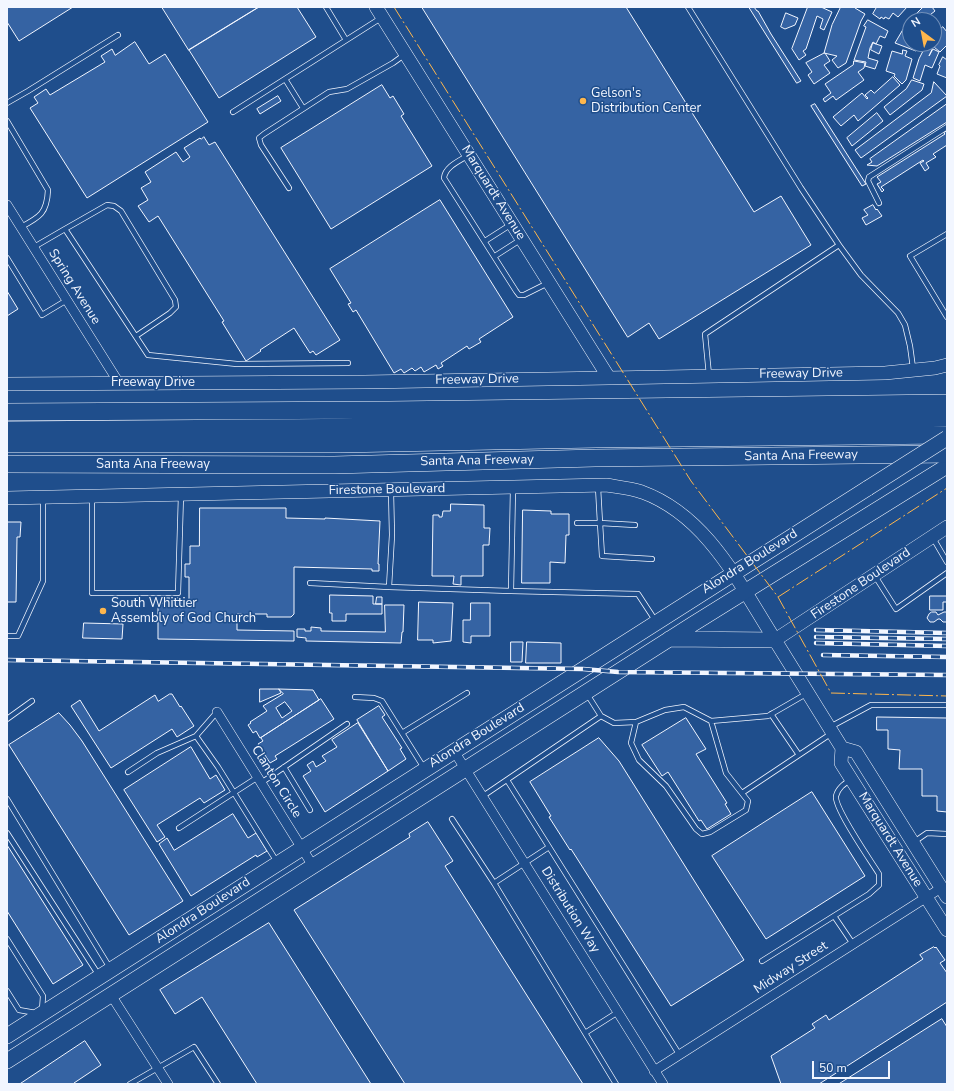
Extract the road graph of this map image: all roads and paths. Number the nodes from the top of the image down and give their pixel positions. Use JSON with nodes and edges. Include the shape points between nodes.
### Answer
{"nodes":[{"id":1,"x":326,"y":7,"type":"edge"},
{"id":2,"x":688,"y":7,"type":"edge"},
{"id":3,"x":379,"y":12,"type":"edge"},
{"id":4,"x":118,"y":35,"type":"dead end"},
{"id":5,"x":346,"y":40,"type":"junction"},
{"id":6,"x":406,"y":54,"type":"junction"},
{"id":7,"x":285,"y":79,"type":"junction"},
{"id":8,"x":7,"y":103,"type":"edge"},
{"id":9,"x":303,"y":108,"type":"junction"},
{"id":10,"x":233,"y":112,"type":"dead end"},
{"id":11,"x":7,"y":121,"type":"edge"},
{"id":12,"x":947,"y":127,"type":"edge"},
{"id":13,"x":469,"y":155,"type":"junction"},
{"id":14,"x":290,"y":188,"type":"dead end"},
{"id":15,"x":879,"y":203,"type":"dead end"},
{"id":16,"x":7,"y":205,"type":"edge"},
{"id":17,"x":10,"y":217,"type":"edge"},
{"id":18,"x":512,"y":224,"type":"junction"},
{"id":19,"x":21,"y":228,"type":"junction"},
{"id":20,"x":64,"y":229,"type":"junction"},
{"id":21,"x":947,"y":234,"type":"edge"},
{"id":22,"x":522,"y":239,"type":"junction"},
{"id":23,"x":485,"y":241,"type":"junction"},
{"id":24,"x":839,"y":245,"type":"junction"},
{"id":25,"x":34,"y":247,"type":"junction"},
{"id":26,"x":494,"y":256,"type":"junction"},
{"id":27,"x":7,"y":258,"type":"edge"},
{"id":28,"x":549,"y":282,"type":"junction"},
{"id":29,"x":67,"y":300,"type":"junction"},
{"id":30,"x":947,"y":317,"type":"edge"},
{"id":31,"x":136,"y":336,"type":"junction"},
{"id":32,"x":348,"y":363,"type":"dead end"},
{"id":33,"x":947,"y":364,"type":"edge"},
{"id":34,"x":913,"y":370,"type":"junction"},
{"id":35,"x":709,"y":376,"type":"junction"},
{"id":36,"x":609,"y":378,"type":"junction"},
{"id":37,"x":119,"y":383,"type":"junction"},
{"id":38,"x":7,"y":384,"type":"edge"},
{"id":39,"x":947,"y":403,"type":"edge"},
{"id":40,"x":7,"y":409,"type":"edge"},
{"id":41,"x":7,"y":412,"type":"edge"},
{"id":42,"x":52,"y":412,"type":"junction"},
{"id":43,"x":947,"y":418,"type":"edge"},
{"id":44,"x":7,"y":430,"type":"edge"},
{"id":45,"x":947,"y":437,"type":"edge"},
{"id":46,"x":7,"y":444,"type":"edge"},
{"id":47,"x":947,"y":454,"type":"edge"},
{"id":48,"x":8,"y":464,"type":"edge"},
{"id":49,"x":947,"y":466,"type":"edge"},
{"id":50,"x":598,"y":486,"type":"junction"},
{"id":51,"x":513,"y":488,"type":"junction"},
{"id":52,"x":391,"y":490,"type":"junction"},
{"id":53,"x":182,"y":495,"type":"junction"},
{"id":54,"x":92,"y":496,"type":"junction"},
{"id":55,"x":7,"y":498,"type":"edge"},
{"id":56,"x":43,"y":498,"type":"junction"},
{"id":57,"x":577,"y":523,"type":"dead end"},
{"id":58,"x":600,"y":523,"type":"junction"},
{"id":59,"x":634,"y":525,"type":"dead end"},
{"id":60,"x":947,"y":527,"type":"edge"},
{"id":61,"x":932,"y":537,"type":"junction"},
{"id":62,"x":652,"y":559,"type":"dead end"},
{"id":63,"x":947,"y":562,"type":"edge"},
{"id":64,"x":733,"y":573,"type":"junction"},
{"id":65,"x":947,"y":573,"type":"edge"},
{"id":66,"x":874,"y":575,"type":"junction"},
{"id":67,"x":310,"y":583,"type":"dead end"},
{"id":68,"x":389,"y":587,"type":"junction"},
{"id":69,"x":511,"y":591,"type":"junction"},
{"id":70,"x":745,"y":592,"type":"junction"},
{"id":71,"x":656,"y":622,"type":"junction"},
{"id":72,"x":7,"y":636,"type":"edge"},
{"id":73,"x":669,"y":639,"type":"junction"},
{"id":74,"x":775,"y":640,"type":"junction"},
{"id":75,"x":586,"y":692,"type":"junction"},
{"id":76,"x":467,"y":693,"type":"dead end"},
{"id":77,"x":808,"y":693,"type":"junction"},
{"id":78,"x":355,"y":698,"type":"dead end"},
{"id":79,"x":32,"y":702,"type":"dead end"},
{"id":80,"x":947,"y":705,"type":"edge"},
{"id":81,"x":217,"y":712,"type":"joint"},
{"id":82,"x":771,"y":714,"type":"junction"},
{"id":83,"x":601,"y":716,"type":"junction"},
{"id":84,"x":7,"y":719,"type":"edge"},
{"id":85,"x":711,"y":721,"type":"junction"},
{"id":86,"x":636,"y":722,"type":"junction"},
{"id":87,"x":347,"y":724,"type":"dead end"},
{"id":88,"x":831,"y":730,"type":"junction"},
{"id":89,"x":402,"y":733,"type":"junction"},
{"id":90,"x":196,"y":736,"type":"junction"},
{"id":91,"x":842,"y":748,"type":"junction"},
{"id":92,"x":454,"y":751,"type":"junction"},
{"id":93,"x":799,"y":755,"type":"junction"},
{"id":94,"x":284,"y":767,"type":"junction"},
{"id":95,"x":466,"y":769,"type":"junction"},
{"id":96,"x":424,"y":770,"type":"junction"},
{"id":97,"x":128,"y":772,"type":"dead end"},
{"id":98,"x":851,"y":779,"type":"junction"},
{"id":99,"x":259,"y":780,"type":"junction"},
{"id":100,"x":507,"y":780,"type":"junction"},
{"id":101,"x":234,"y":793,"type":"junction"},
{"id":102,"x":742,"y":793,"type":"junction"},
{"id":103,"x":483,"y":796,"type":"junction"},
{"id":104,"x":7,"y":799,"type":"edge"},
{"id":105,"x":310,"y":810,"type":"dead end"},
{"id":106,"x":452,"y":819,"type":"dead end"},
{"id":107,"x":179,"y":828,"type":"dead end"},
{"id":108,"x":7,"y":833,"type":"edge"},
{"id":109,"x":947,"y":834,"type":"edge"},
{"id":110,"x":913,"y":842,"type":"junction"},
{"id":111,"x":549,"y":847,"type":"junction"},
{"id":112,"x":302,"y":848,"type":"junction"},
{"id":113,"x":278,"y":863,"type":"junction"},
{"id":114,"x":525,"y":863,"type":"junction"},
{"id":115,"x":313,"y":866,"type":"junction"},
{"id":116,"x":494,"y":883,"type":"junction"},
{"id":117,"x":945,"y":890,"type":"edge"},
{"id":118,"x":926,"y":897,"type":"junction"},
{"id":119,"x":834,"y":916,"type":"junction"},
{"id":120,"x":947,"y":930,"type":"edge"},
{"id":121,"x":7,"y":939,"type":"edge"},
{"id":122,"x":853,"y":944,"type":"junction"},
{"id":123,"x":762,"y":961,"type":"dead end"},
{"id":124,"x":105,"y":973,"type":"junction"},
{"id":125,"x":7,"y":991,"type":"edge"},
{"id":126,"x":111,"y":995,"type":"junction"},
{"id":127,"x":618,"y":1012,"type":"junction"},
{"id":128,"x":41,"y":1014,"type":"junction"},
{"id":129,"x":53,"y":1032,"type":"junction"},
{"id":130,"x":585,"y":1033,"type":"junction"},
{"id":131,"x":7,"y":1036,"type":"edge"},
{"id":132,"x":680,"y":1054,"type":"junction"},
{"id":133,"x":7,"y":1061,"type":"edge"},
{"id":134,"x":158,"y":1069,"type":"junction"},
{"id":135,"x":654,"y":1071,"type":"junction"},
{"id":136,"x":130,"y":1084,"type":"edge"},
{"id":137,"x":168,"y":1084,"type":"edge"},
{"id":138,"x":218,"y":1084,"type":"edge"},
{"id":139,"x":616,"y":1084,"type":"edge"},
{"id":140,"x":663,"y":1084,"type":"edge"}],
"edges":[{"from":1,"to":5,"type":"lane"},
{"from":2,"to":24,"type":"lane"},
{"from":3,"to":5,"type":"lane"},
{"from":3,"to":6,"type":"street","name":"Marquardt Avenue"},
{"from":4,"to":8,"type":"lane"},
{"from":5,"to":7,"type":"lane"},
{"from":6,"to":9,"type":"lane","via":[[347,89],[329,92]]},
{"from":6,"to":13,"type":"street","name":"Marquardt Avenue"},
{"from":7,"to":9,"type":"lane"},
{"from":7,"to":10,"type":"lane"},
{"from":9,"to":14,"type":"lane","via":[[259,138]]},
{"from":11,"to":19,"type":"lane","via":[[48,190],[48,200],[39,217]]},
{"from":12,"to":15,"type":"lane","via":[[869,177],[868,181]]},
{"from":13,"to":18,"type":"street","name":"Marquardt Avenue"},
{"from":13,"to":23,"type":"lane","via":[[447,170],[444,178]]},
{"from":16,"to":17,"type":"street","name":"Spring Avenue"},
{"from":17,"to":19,"type":"street","name":"Spring Avenue"},
{"from":18,"to":22,"type":"street","name":"Marquardt Avenue"},
{"from":18,"to":23,"type":"lane"},
{"from":19,"to":25,"type":"street","name":"Spring Avenue"},
{"from":20,"to":25,"type":"lane"},
{"from":20,"to":31,"type":"lane"},
{"from":20,"to":31,"type":"lane","via":[[107,205],[121,211],[175,300],[176,307]]},
{"from":21,"to":30,"type":"lane","via":[[910,256]]},
{"from":22,"to":26,"type":"lane"},
{"from":22,"to":28,"type":"street","name":"Marquardt Avenue"},
{"from":23,"to":26,"type":"lane"},
{"from":24,"to":34,"type":"lane","via":[[861,275],[898,313],[905,326]]},
{"from":24,"to":35,"type":"lane","via":[[705,334]]},
{"from":25,"to":29,"type":"street","name":"Spring Avenue"},
{"from":26,"to":28,"type":"lane","via":[[519,295]]},
{"from":27,"to":29,"type":"lane","via":[[42,315]]},
{"from":28,"to":36,"type":"street","name":"Marquardt Avenue"},
{"from":29,"to":37,"type":"street","name":"Spring Avenue"},
{"from":31,"to":32,"type":"lane","via":[[148,355],[237,364]]},
{"from":33,"to":34,"type":"street","name":"Freeway Drive"},
{"from":34,"to":35,"type":"street","name":"Freeway Drive","via":[[885,373]]},
{"from":35,"to":36,"type":"street","name":"Freeway Drive"},
{"from":36,"to":37,"type":"street","name":"Freeway Drive"},
{"from":37,"to":38,"type":"street","name":"Freeway Drive"},
{"from":39,"to":42,"type":"highway"},
{"from":40,"to":42,"type":"highway"},
{"from":41,"to":42,"type":"highway"},
{"from":43,"to":44,"type":"highway"},
{"from":45,"to":46,"type":"highway","via":[[596,439],[347,444]]},
{"from":45,"to":64,"type":"main road","name":"Alondra Boulevard","bridge":true},
{"from":47,"to":48,"type":"highway","name":"Santa Ana Freeway","via":[[334,465]]},
{"from":49,"to":70,"type":"main road","name":"Alondra Boulevard"},
{"from":50,"to":51,"type":"street","name":"Firestone Boulevard"},
{"from":50,"to":58,"type":"lane"},
{"from":50,"to":64,"type":"street","name":"Firestone Boulevard","via":[[623,487],[641,492],[673,509],[706,536]]},
{"from":51,"to":52,"type":"street","name":"Firestone Boulevard"},
{"from":51,"to":69,"type":"lane"},
{"from":52,"to":53,"type":"street","name":"Firestone Boulevard"},
{"from":52,"to":68,"type":"lane"},
{"from":53,"to":54,"type":"street","name":"Firestone Boulevard"},
{"from":53,"to":54,"type":"lane","via":[[178,592],[92,593]]},
{"from":54,"to":56,"type":"street","name":"Firestone Boulevard"},
{"from":55,"to":56,"type":"street","name":"Firestone Boulevard"},
{"from":56,"to":72,"type":"lane","via":[[42,581],[18,636]]},
{"from":57,"to":58,"type":"lane"},
{"from":58,"to":59,"type":"lane"},
{"from":58,"to":62,"type":"lane","via":[[602,556]]},
{"from":60,"to":61,"type":"street","name":"Firestone Boulevard"},
{"from":61,"to":63,"type":"lane"},
{"from":61,"to":66,"type":"street","name":"Firestone Boulevard"},
{"from":64,"to":70,"type":"street","name":"Marquardt Avenue"},
{"from":64,"to":71,"type":"main road","name":"Alondra Boulevard"},
{"from":65,"to":66,"type":"lane","via":[[896,608]]},
{"from":66,"to":74,"type":"street","name":"Firestone Boulevard"},
{"from":67,"to":68,"type":"lane"},
{"from":68,"to":69,"type":"lane"},
{"from":69,"to":71,"type":"lane","via":[[638,594]]},
{"from":70,"to":73,"type":"main road","name":"Alondra Boulevard"},
{"from":70,"to":74,"type":"street","name":"Marquardt Avenue"},
{"from":71,"to":92,"type":"main road","name":"Alondra Boulevard"},
{"from":73,"to":74,"type":"main road"},
{"from":73,"to":75,"type":"main road","name":"Alondra Boulevard"},
{"from":74,"to":77,"type":"street","name":"Marquardt Avenue"},
{"from":75,"to":83,"type":"lane"},
{"from":75,"to":95,"type":"main road","name":"Alondra Boulevard"},
{"from":76,"to":89,"type":"lane"},
{"from":77,"to":82,"type":"lane"},
{"from":77,"to":88,"type":"street","name":"Marquardt Avenue"},
{"from":78,"to":89,"type":"lane","via":[[374,698],[382,701]]},
{"from":79,"to":84,"type":"lane"},
{"from":80,"to":88,"type":"lane","via":[[871,705]]},
{"from":81,"to":90,"type":"lane"},
{"from":81,"to":99,"type":"street","name":"Clanton Circle"},
{"from":82,"to":85,"type":"lane"},
{"from":82,"to":93,"type":"lane"},
{"from":83,"to":86,"type":"lane","via":[[614,723]]},
{"from":83,"to":100,"type":"lane"},
{"from":85,"to":86,"type":"lane","via":[[684,707],[665,710]]},
{"from":85,"to":102,"type":"lane","via":[[726,773]]},
{"from":86,"to":102,"type":"lane","via":[[631,744],[639,760],[666,786],[702,834],[710,832],[746,810],[748,801]]},
{"from":87,"to":94,"type":"lane"},
{"from":88,"to":91,"type":"street","name":"Marquardt Avenue"},
{"from":88,"to":93,"type":"lane"},
{"from":89,"to":96,"type":"lane"},
{"from":90,"to":97,"type":"lane","via":[[158,753]]},
{"from":90,"to":101,"type":"lane"},
{"from":91,"to":98,"type":"street","name":"Marquardt Avenue","via":[[841,763]]},
{"from":91,"to":110,"type":"street","name":"Marquardt Avenue","via":[[856,752]]},
{"from":92,"to":95,"type":"street","name":"Distribution Way"},
{"from":92,"to":96,"type":"main road","name":"Alondra Boulevard"},
{"from":93,"to":102,"type":"lane"},
{"from":94,"to":99,"type":"lane"},
{"from":94,"to":105,"type":"lane"},
{"from":95,"to":103,"type":"street","name":"Distribution Way"},
{"from":95,"to":115,"type":"main road","name":"Alondra Boulevard"},
{"from":96,"to":112,"type":"main road","name":"Alondra Boulevard"},
{"from":98,"to":118,"type":"street","name":"Marquardt Avenue"},
{"from":98,"to":119,"type":"lane","via":[[840,787],[836,797],[839,810],[879,874],[879,885]]},
{"from":99,"to":101,"type":"lane"},
{"from":99,"to":112,"type":"street","name":"Clanton Circle"},
{"from":100,"to":103,"type":"lane"},
{"from":100,"to":111,"type":"lane"},
{"from":101,"to":107,"type":"lane"},
{"from":101,"to":113,"type":"lane"},
{"from":103,"to":114,"type":"street","name":"Distribution Way"},
{"from":104,"to":124,"type":"lane"},
{"from":106,"to":116,"type":"lane"},
{"from":108,"to":124,"type":"lane"},
{"from":109,"to":110,"type":"lane","via":[[927,833]]},
{"from":110,"to":117,"type":"street","name":"Marquardt Avenue"},
{"from":111,"to":114,"type":"lane"},
{"from":111,"to":132,"type":"lane"},
{"from":112,"to":113,"type":"main road","name":"Alondra Boulevard"},
{"from":112,"to":115,"type":"street","name":"Clanton Circle"},
{"from":113,"to":124,"type":"main road","name":"Alondra Boulevard"},
{"from":114,"to":116,"type":"lane"},
{"from":114,"to":127,"type":"street","name":"Distribution Way"},
{"from":115,"to":126,"type":"main road","name":"Alondra Boulevard"},
{"from":116,"to":130,"type":"lane"},
{"from":117,"to":118,"type":"street","name":"Midway Street"},
{"from":118,"to":120,"type":"street","name":"Marquardt Avenue"},
{"from":118,"to":122,"type":"street","name":"Midway Street"},
{"from":119,"to":122,"type":"lane"},
{"from":119,"to":123,"type":"lane"},
{"from":121,"to":128,"type":"lane","via":[[43,996]]},
{"from":122,"to":132,"type":"street","name":"Midway Street"},
{"from":124,"to":128,"type":"main road","name":"Alondra Boulevard"},
{"from":125,"to":128,"type":"lane","via":[[19,1010]]},
{"from":126,"to":129,"type":"main road","name":"Alondra Boulevard"},
{"from":126,"to":134,"type":"street"},
{"from":127,"to":130,"type":"lane"},
{"from":127,"to":135,"type":"street","name":"Distribution Way"},
{"from":128,"to":129,"type":"main road"},
{"from":128,"to":131,"type":"main road","name":"Alondra Boulevard"},
{"from":129,"to":133,"type":"main road","name":"Alondra Boulevard"},
{"from":130,"to":139,"type":"lane"},
{"from":132,"to":135,"type":"street","name":"Midway Street"},
{"from":134,"to":136,"type":"lane"},
{"from":134,"to":137,"type":"street"},
{"from":134,"to":138,"type":"lane","via":[[194,1047]]},
{"from":135,"to":140,"type":"street","name":"Distribution Way"}]}
